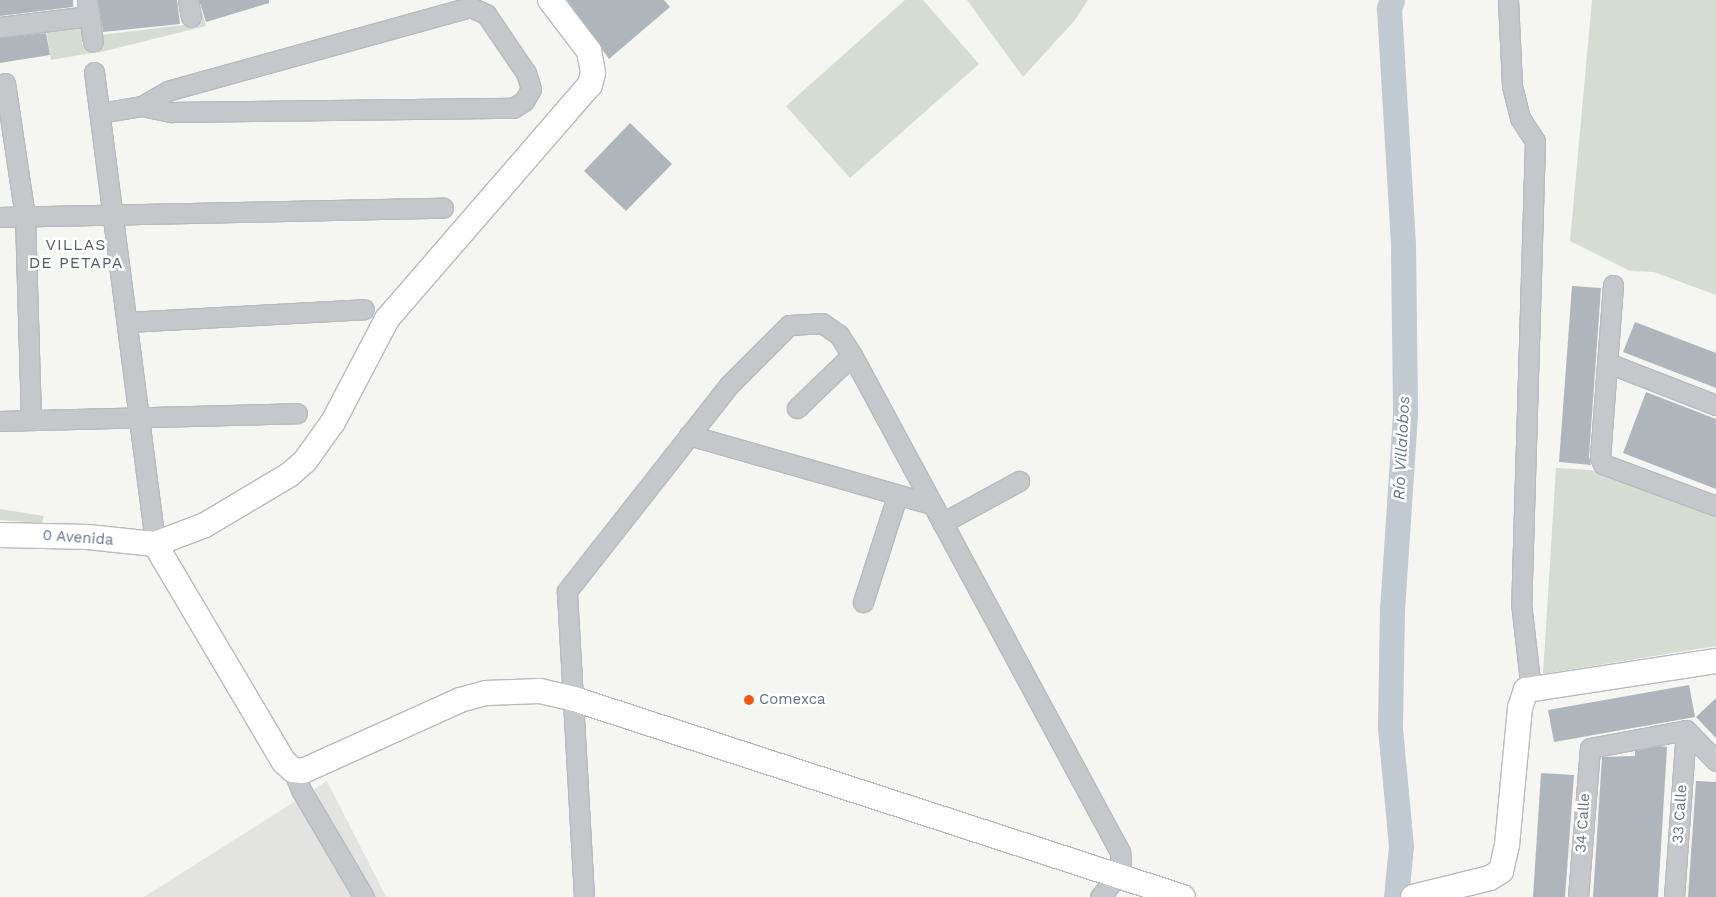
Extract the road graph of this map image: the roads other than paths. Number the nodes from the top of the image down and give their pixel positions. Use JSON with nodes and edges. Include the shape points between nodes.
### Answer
{"nodes":[{"id":1,"x":550,"y":0,"type":"edge"},
{"id":2,"x":1508,"y":0,"type":"edge"},
{"id":3,"x":88,"y":8,"type":"edge"},
{"id":4,"x":0,"y":28,"type":"edge"},
{"id":5,"x":93,"y":42,"type":"dead end"},
{"id":6,"x":94,"y":72,"type":"dead end"},
{"id":7,"x":5,"y":83,"type":"dead end"},
{"id":8,"x":142,"y":106,"type":"junction"},
{"id":9,"x":100,"y":113,"type":"junction"},
{"id":10,"x":443,"y":208,"type":"dead end"},
{"id":11,"x":0,"y":217,"type":"edge"},
{"id":12,"x":25,"y":217,"type":"junction"},
{"id":13,"x":114,"y":217,"type":"junction"},
{"id":14,"x":1613,"y":285,"type":"dead end"},
{"id":15,"x":364,"y":309,"type":"dead end"},
{"id":16,"x":127,"y":322,"type":"junction"},
{"id":17,"x":852,"y":355,"type":"junction"},
{"id":18,"x":1608,"y":363,"type":"junction"},
{"id":19,"x":1716,"y":404,"type":"edge"},
{"id":20,"x":797,"y":408,"type":"dead end"},
{"id":21,"x":297,"y":413,"type":"dead end"},
{"id":22,"x":138,"y":418,"type":"junction"},
{"id":23,"x":0,"y":420,"type":"edge"},
{"id":24,"x":31,"y":420,"type":"junction"},
{"id":25,"x":689,"y":435,"type":"junction"},
{"id":26,"x":1020,"y":481,"type":"dead end"},
{"id":27,"x":897,"y":496,"type":"junction"},
{"id":28,"x":932,"y":504,"type":"junction"},
{"id":29,"x":1716,"y":506,"type":"edge"},
{"id":30,"x":942,"y":523,"type":"junction"},
{"id":31,"x":0,"y":535,"type":"edge"},
{"id":32,"x":155,"y":544,"type":"junction"},
{"id":33,"x":863,"y":602,"type":"dead end"},
{"id":34,"x":1716,"y":661,"type":"edge"},
{"id":35,"x":1531,"y":689,"type":"junction"},
{"id":36,"x":574,"y":698,"type":"junction"},
{"id":37,"x":1686,"y":730,"type":"junction"},
{"id":38,"x":1716,"y":761,"type":"edge"},
{"id":39,"x":293,"y":770,"type":"junction"},
{"id":40,"x":1117,"y":876,"type":"junction"},
{"id":41,"x":364,"y":897,"type":"edge"},
{"id":42,"x":584,"y":897,"type":"edge"},
{"id":43,"x":1100,"y":897,"type":"edge"},
{"id":44,"x":1183,"y":897,"type":"edge"},
{"id":45,"x":1412,"y":897,"type":"edge"},
{"id":46,"x":1578,"y":897,"type":"edge"},
{"id":47,"x":1674,"y":897,"type":"edge"}],
"edges":[{"from":1,"to":32,"type":"main road","via":[[590,56],[593,80],[587,91],[387,319],[333,422],[305,461],[289,475],[206,525]]},
{"from":2,"to":35,"type":"street","via":[[1512,86],[1520,118],[1535,141],[1521,603]]},
{"from":3,"to":4,"type":"street"},
{"from":3,"to":5,"type":"street"},
{"from":6,"to":9,"type":"street"},
{"from":7,"to":12,"type":"street"},
{"from":8,"to":8,"type":"street","via":[[168,91],[470,7],[486,14],[526,73],[531,89],[524,102],[513,108],[171,112]]},
{"from":8,"to":9,"type":"street"},
{"from":9,"to":13,"type":"street"},
{"from":10,"to":13,"type":"street"},
{"from":11,"to":12,"type":"street"},
{"from":12,"to":13,"type":"street"},
{"from":12,"to":24,"type":"street"},
{"from":13,"to":16,"type":"street"},
{"from":14,"to":18,"type":"street"},
{"from":15,"to":16,"type":"street"},
{"from":16,"to":22,"type":"street"},
{"from":17,"to":20,"type":"street"},
{"from":17,"to":25,"type":"street","via":[[839,335],[822,323],[789,325],[729,384]]},
{"from":17,"to":28,"type":"street"},
{"from":18,"to":19,"type":"street"},
{"from":18,"to":29,"type":"street","via":[[1600,457],[1603,464]]},
{"from":21,"to":22,"type":"street"},
{"from":22,"to":24,"type":"street"},
{"from":22,"to":32,"type":"street"},
{"from":23,"to":24,"type":"street"},
{"from":25,"to":27,"type":"street"},
{"from":25,"to":36,"type":"street","via":[[567,591]]},
{"from":26,"to":30,"type":"street"},
{"from":27,"to":28,"type":"street"},
{"from":27,"to":33,"type":"street"},
{"from":28,"to":30,"type":"street"},
{"from":30,"to":40,"type":"street","via":[[1120,852],[1122,861]]},
{"from":31,"to":32,"type":"main road","name":"0 Avenida","via":[[88,537]]},
{"from":32,"to":39,"type":"main road","via":[[284,762]]},
{"from":34,"to":35,"type":"main road"},
{"from":35,"to":45,"type":"main road","via":[[1523,692],[1520,708],[1506,853],[1501,871],[1490,878]]},
{"from":36,"to":39,"type":"main road","via":[[540,691],[486,693],[460,700],[304,771]]},
{"from":36,"to":40,"type":"main road"},
{"from":36,"to":42,"type":"street"},
{"from":37,"to":38,"type":"street"},
{"from":37,"to":46,"type":"street","name":"34 Calle","via":[[1590,748]]},
{"from":37,"to":47,"type":"street","name":"33 Calle"},
{"from":39,"to":41,"type":"street","via":[[301,790]]},
{"from":40,"to":43,"type":"street"},
{"from":40,"to":44,"type":"main road"}]}
